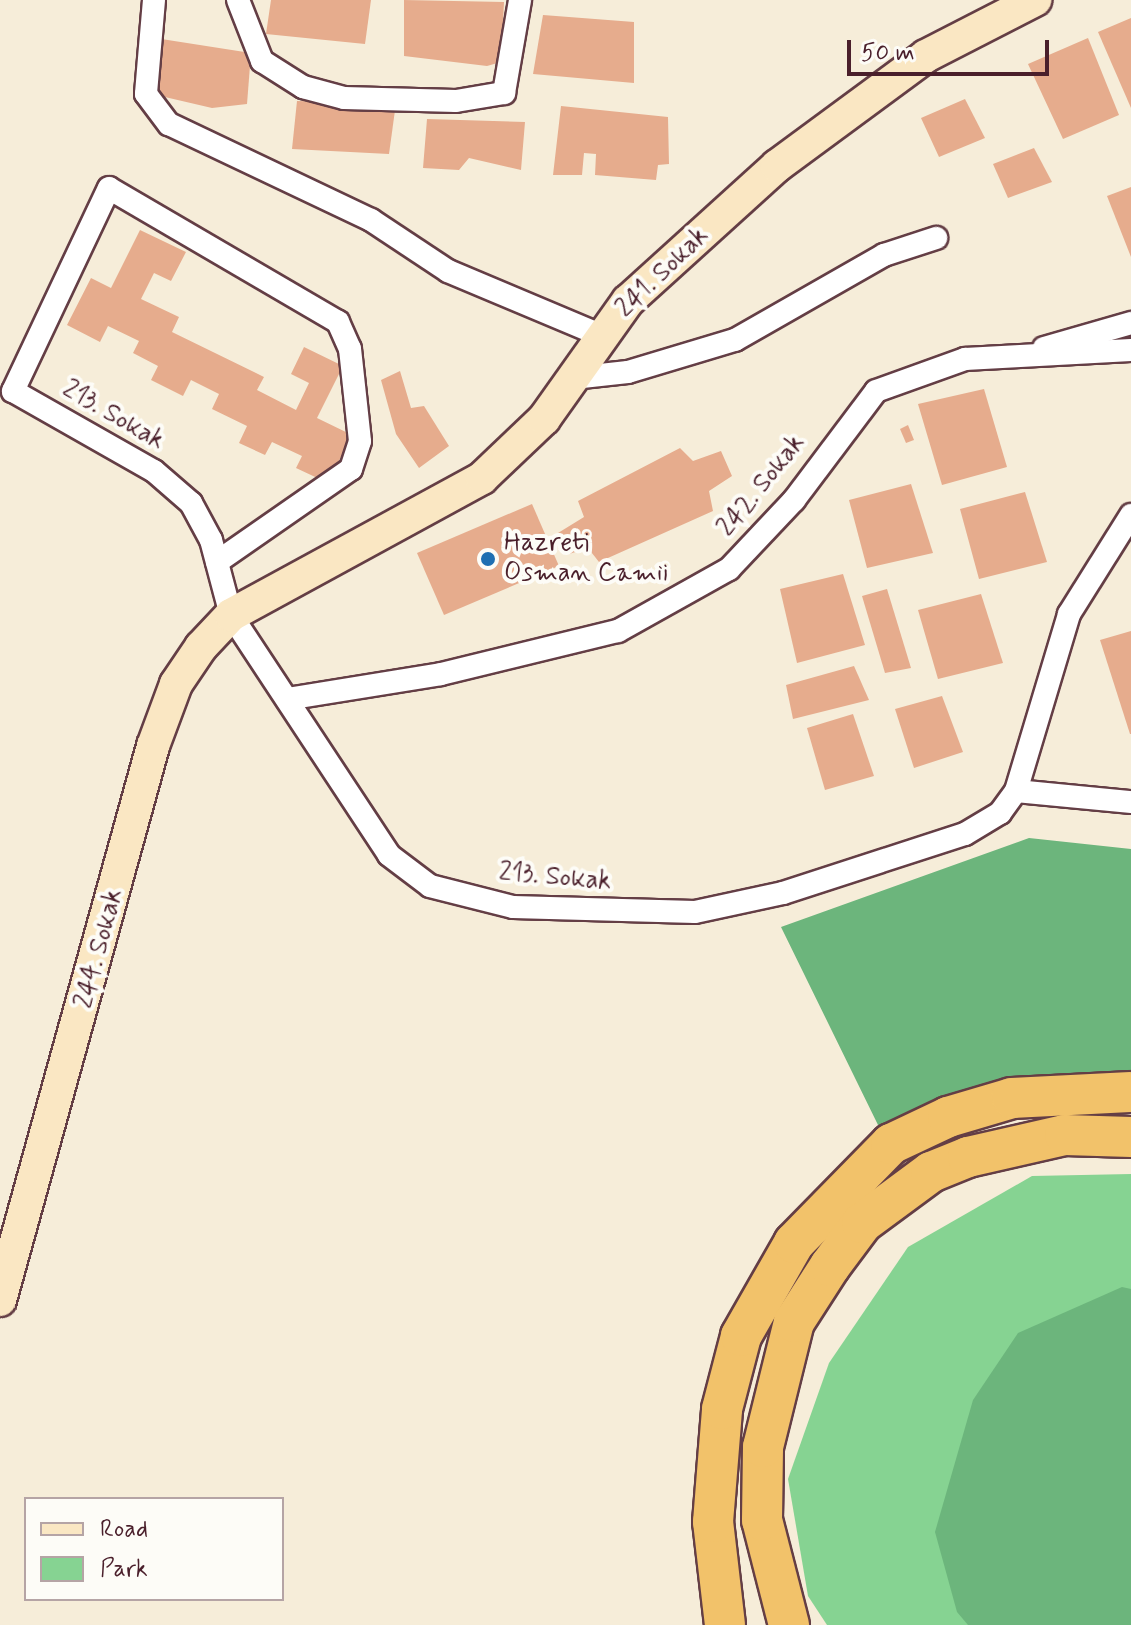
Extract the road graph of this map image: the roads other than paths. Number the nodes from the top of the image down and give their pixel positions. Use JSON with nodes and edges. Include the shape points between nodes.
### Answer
{"nodes":[{"id":1,"x":154,"y":0,"type":"edge"},
{"id":2,"x":238,"y":0,"type":"edge"},
{"id":3,"x":520,"y":0,"type":"edge"},
{"id":4,"x":1035,"y":0,"type":"edge"},
{"id":5,"x":936,"y":238,"type":"dead end"},
{"id":6,"x":1131,"y":323,"type":"edge"},
{"id":7,"x":603,"y":336,"type":"junction"},
{"id":8,"x":1131,"y":350,"type":"edge"},
{"id":9,"x":1035,"y":352,"type":"junction"},
{"id":10,"x":573,"y":378,"type":"junction"},
{"id":11,"x":1131,"y":515,"type":"edge"},
{"id":12,"x":217,"y":562,"type":"junction"},
{"id":13,"x":231,"y":615,"type":"junction"},
{"id":14,"x":287,"y":699,"type":"junction"},
{"id":15,"x":1016,"y":791,"type":"junction"},
{"id":16,"x":1131,"y":802,"type":"edge"},
{"id":17,"x":1131,"y":1092,"type":"edge"},
{"id":18,"x":1131,"y":1137,"type":"edge"},
{"id":19,"x":0,"y":1300,"type":"edge"},
{"id":20,"x":725,"y":1625,"type":"edge"},
{"id":21,"x":789,"y":1625,"type":"edge"}],
"edges":[{"from":1,"to":7,"type":"street","via":[[146,94],[169,124],[371,220],[448,271]]},
{"from":2,"to":3,"type":"street","via":[[262,61],[303,87],[344,98],[456,101],[504,93]]},
{"from":4,"to":7,"type":"street","name":"241. Sokak","via":[[926,56],[777,166],[628,301]]},
{"from":5,"to":10,"type":"street","via":[[884,255],[735,340],[628,372]]},
{"from":6,"to":9,"type":"street","name":"242. Sokak"},
{"from":7,"to":10,"type":"street","name":"241. Sokak"},
{"from":8,"to":9,"type":"street","name":"242. Sokak"},
{"from":9,"to":14,"type":"street","name":"242. Sokak","via":[[965,359],[876,391],[794,500],[729,569],[618,631],[441,674]]},
{"from":10,"to":13,"type":"street","name":"241. Sokak","via":[[544,419],[482,478]]},
{"from":11,"to":15,"type":"street","name":"213. Sokak","via":[[1069,614]]},
{"from":12,"to":12,"type":"street","name":"213. Sokak","via":[[351,469],[360,408],[338,322],[109,188],[13,391],[173,486],[205,523]]},
{"from":12,"to":13,"type":"street","name":"213. Sokak"},
{"from":13,"to":14,"type":"street","name":"213. Sokak"},
{"from":13,"to":19,"type":"street","name":"244. Sokak","via":[[176,684],[153,746]]},
{"from":14,"to":15,"type":"street","name":"213. Sokak","via":[[389,855],[430,886],[513,907],[695,912],[783,893],[965,834],[1000,813]]},
{"from":15,"to":16,"type":"street"},
{"from":17,"to":20,"type":"highway","via":[[1012,1098],[948,1117],[891,1144],[794,1243],[741,1336],[722,1409],[713,1522]]},
{"from":18,"to":21,"type":"highway","via":[[1014,1142],[955,1162],[862,1223],[830,1266],[794,1322],[763,1447],[762,1520]]}]}
